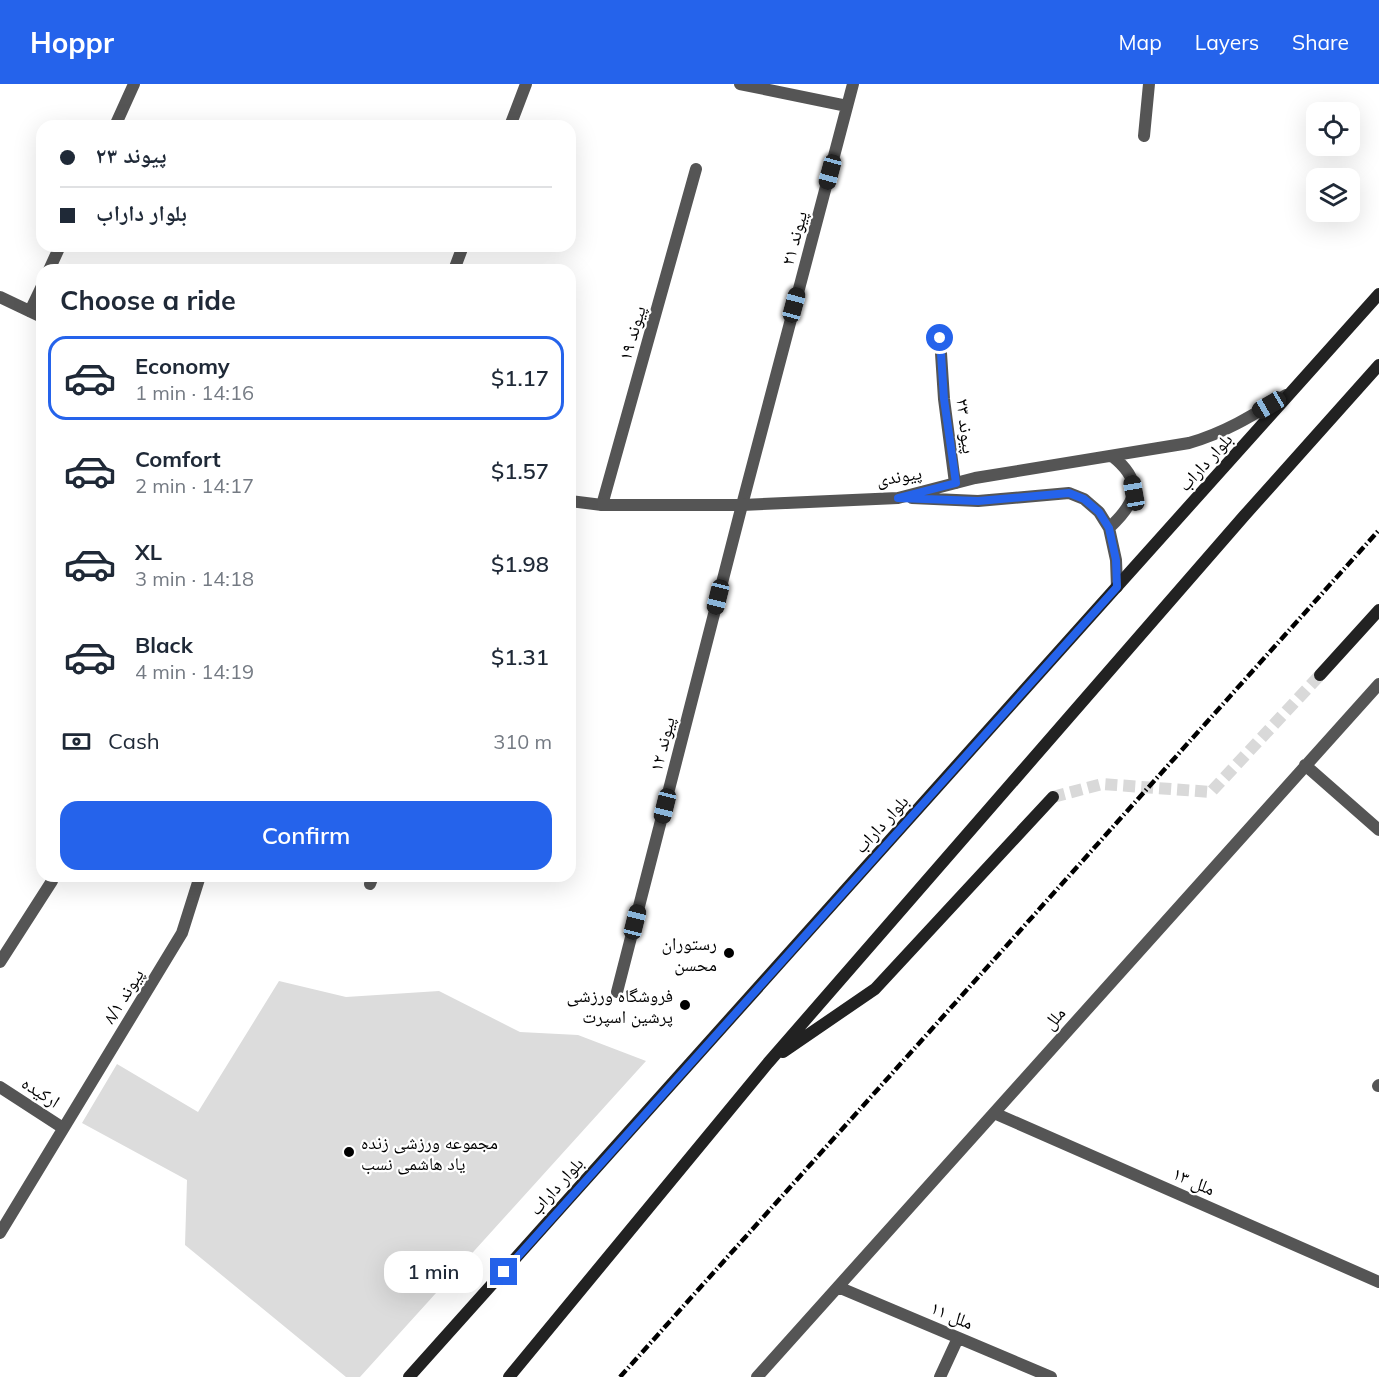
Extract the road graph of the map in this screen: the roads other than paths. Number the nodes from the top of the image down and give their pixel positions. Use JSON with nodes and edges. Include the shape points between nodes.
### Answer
{"nodes":[{"id":1,"x":134,"y":84,"type":"edge"},
{"id":2,"x":526,"y":84,"type":"edge"},
{"id":3,"x":740,"y":84,"type":"edge"},
{"id":4,"x":853,"y":84,"type":"edge"},
{"id":5,"x":1149,"y":84,"type":"edge"},
{"id":6,"x":847,"y":106,"type":"junction"},
{"id":7,"x":118,"y":120,"type":"edge"},
{"id":8,"x":512,"y":120,"type":"edge"},
{"id":9,"x":1144,"y":136,"type":"dead end"},
{"id":10,"x":696,"y":169,"type":"dead end"},
{"id":11,"x":1379,"y":294,"type":"edge"},
{"id":12,"x":0,"y":297,"type":"edge"},
{"id":13,"x":36,"y":298,"type":"edge"},
{"id":14,"x":30,"y":311,"type":"junction"},
{"id":15,"x":36,"y":314,"type":"edge"},
{"id":16,"x":940,"y":338,"type":"dead end"},
{"id":17,"x":1379,"y":366,"type":"edge"},
{"id":18,"x":1290,"y":393,"type":"junction"},
{"id":19,"x":1112,"y":456,"type":"junction"},
{"id":20,"x":956,"y":483,"type":"junction"},
{"id":21,"x":898,"y":498,"type":"junction"},
{"id":22,"x":576,"y":502,"type":"edge"},
{"id":23,"x":602,"y":505,"type":"junction"},
{"id":24,"x":742,"y":505,"type":"junction"},
{"id":25,"x":1109,"y":528,"type":"junction"},
{"id":26,"x":1117,"y":587,"type":"junction"},
{"id":27,"x":1379,"y":610,"type":"edge"},
{"id":28,"x":1320,"y":675,"type":"tunnel mouth"},
{"id":29,"x":1379,"y":684,"type":"edge"},
{"id":30,"x":1305,"y":765,"type":"junction"},
{"id":31,"x":1053,"y":797,"type":"tunnel mouth"},
{"id":32,"x":1379,"y":830,"type":"edge"},
{"id":33,"x":51,"y":882,"type":"edge"},
{"id":34,"x":198,"y":882,"type":"edge"},
{"id":35,"x":0,"y":962,"type":"edge"},
{"id":36,"x":617,"y":992,"type":"dead end"},
{"id":37,"x":768,"y":1063,"type":"junction"},
{"id":38,"x":0,"y":1086,"type":"edge"},
{"id":39,"x":994,"y":1113,"type":"junction"},
{"id":40,"x":63,"y":1128,"type":"junction"},
{"id":41,"x":0,"y":1233,"type":"edge"},
{"id":42,"x":1379,"y":1282,"type":"edge"},
{"id":43,"x":838,"y":1287,"type":"junction"},
{"id":44,"x":958,"y":1338,"type":"junction"},
{"id":45,"x":409,"y":1377,"type":"edge"},
{"id":46,"x":509,"y":1377,"type":"edge"},
{"id":47,"x":757,"y":1377,"type":"edge"},
{"id":48,"x":940,"y":1377,"type":"edge"},
{"id":49,"x":1051,"y":1377,"type":"edge"}],
"edges":[{"from":1,"to":7,"type":"street"},
{"from":2,"to":8,"type":"street"},
{"from":3,"to":6,"type":"street"},
{"from":4,"to":6,"type":"street","name":"پیوند ۲۱"},
{"from":5,"to":9,"type":"street"},
{"from":6,"to":24,"type":"street","name":"پیوند ۲۱"},
{"from":10,"to":23,"type":"street","name":"پیوند ۱۹"},
{"from":11,"to":18,"type":"main road","name":"بلوار داراب"},
{"from":12,"to":14,"type":"street"},
{"from":13,"to":14,"type":"street"},
{"from":14,"to":15,"type":"street"},
{"from":16,"to":20,"type":"street","name":"پیوند ۲۳"},
{"from":17,"to":37,"type":"main road"},
{"from":18,"to":19,"type":"street","name":"پیوندی","via":[[1206,439]]},
{"from":18,"to":26,"type":"main road","name":"بلوار داراب"},
{"from":19,"to":20,"type":"street","name":"پیوندی"},
{"from":19,"to":25,"type":"street","via":[[1131,477],[1134,493],[1130,505]]},
{"from":20,"to":21,"type":"street","name":"پیوندی"},
{"from":21,"to":24,"type":"street","name":"پیوندی"},
{"from":21,"to":25,"type":"street","via":[[978,501],[1069,493],[1099,512]]},
{"from":22,"to":23,"type":"street","name":"پیوندی"},
{"from":23,"to":24,"type":"street","name":"پیوندی"},
{"from":24,"to":36,"type":"street","name":"پیوند ۱۲"},
{"from":25,"to":26,"type":"street"},
{"from":26,"to":45,"type":"main road","name":"بلوار داراب"},
{"from":27,"to":28,"type":"main road"},
{"from":29,"to":30,"type":"street","name":"ملل"},
{"from":30,"to":32,"type":"street"},
{"from":30,"to":39,"type":"street","name":"ملل"},
{"from":31,"to":37,"type":"main road","via":[[875,989]]},
{"from":33,"to":35,"type":"street"},
{"from":34,"to":40,"type":"street","name":"پیوند ۸/۱","via":[[182,933]]},
{"from":37,"to":46,"type":"main road"},
{"from":38,"to":40,"type":"street","name":"ارکیده"},
{"from":39,"to":42,"type":"street","name":"ملل ۱۳"},
{"from":39,"to":43,"type":"street","name":"ملل"},
{"from":40,"to":41,"type":"street","name":"پیوند ۸/۱"},
{"from":43,"to":44,"type":"street","name":"ملل ۱۱"},
{"from":43,"to":47,"type":"street","name":"ملل"},
{"from":44,"to":48,"type":"street"},
{"from":44,"to":49,"type":"street","name":"ملل ۱۱"}]}
